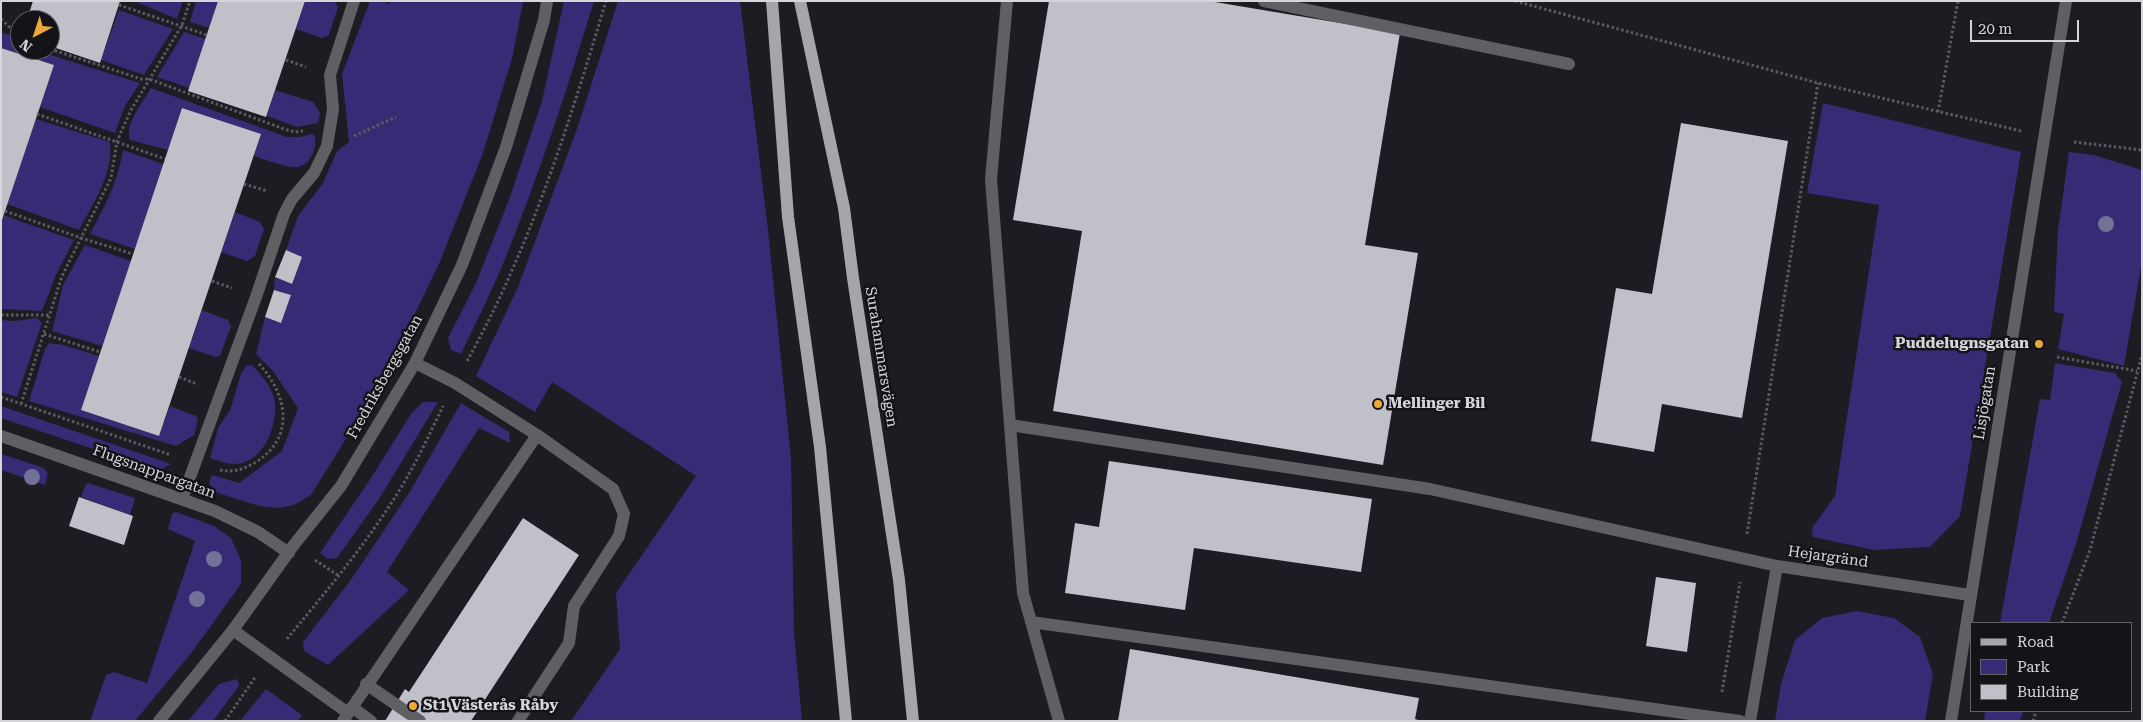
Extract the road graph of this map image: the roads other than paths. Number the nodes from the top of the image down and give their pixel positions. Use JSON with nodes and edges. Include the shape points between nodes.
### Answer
{"nodes":[{"id":1,"x":354,"y":1,"type":"edge"},
{"id":2,"x":547,"y":1,"type":"edge"},
{"id":3,"x":772,"y":1,"type":"edge"},
{"id":4,"x":800,"y":1,"type":"edge"},
{"id":5,"x":1007,"y":1,"type":"edge"},
{"id":6,"x":1264,"y":1,"type":"edge"},
{"id":7,"x":2066,"y":1,"type":"edge"},
{"id":8,"x":1569,"y":64,"type":"dead end"},
{"id":9,"x":415,"y":363,"type":"junction"},
{"id":10,"x":1010,"y":425,"type":"junction"},
{"id":11,"x":537,"y":435,"type":"junction"},
{"id":12,"x":1,"y":436,"type":"edge"},
{"id":13,"x":182,"y":499,"type":"junction"},
{"id":14,"x":289,"y":553,"type":"junction"},
{"id":15,"x":1776,"y":566,"type":"junction"},
{"id":16,"x":1970,"y":595,"type":"junction"},
{"id":17,"x":1031,"y":622,"type":"junction"},
{"id":18,"x":232,"y":630,"type":"junction"},
{"id":19,"x":366,"y":684,"type":"junction"},
{"id":20,"x":347,"y":714,"type":"edge"},
{"id":21,"x":159,"y":721,"type":"edge"},
{"id":22,"x":371,"y":721,"type":"edge"},
{"id":23,"x":420,"y":721,"type":"edge"},
{"id":24,"x":518,"y":721,"type":"edge"},
{"id":25,"x":846,"y":721,"type":"edge"},
{"id":26,"x":913,"y":721,"type":"edge"},
{"id":27,"x":1059,"y":721,"type":"edge"},
{"id":28,"x":1740,"y":721,"type":"edge"},
{"id":29,"x":1750,"y":721,"type":"edge"},
{"id":30,"x":1951,"y":721,"type":"edge"}],
"edges":[{"from":1,"to":13,"type":"street","via":[[330,75],[333,109],[327,146],[314,173],[284,214]]},
{"from":2,"to":9,"type":"street","name":"Fredriksbergsgatan","via":[[506,147],[462,265]]},
{"from":3,"to":25,"type":"main road","via":[[788,217],[820,447]]},
{"from":4,"to":26,"type":"main road","name":"Surahammarsvägen","via":[[844,208],[899,580]]},
{"from":5,"to":10,"type":"street","via":[[991,179]]},
{"from":6,"to":8,"type":"street"},
{"from":7,"to":16,"type":"street","name":"Lisjögatan"},
{"from":9,"to":11,"type":"street","via":[[455,383]]},
{"from":9,"to":14,"type":"street","name":"Fredriksbergsgatan","via":[[341,486]]},
{"from":10,"to":15,"type":"street","via":[[1430,489]]},
{"from":10,"to":17,"type":"street","via":[[1023,593]]},
{"from":11,"to":19,"type":"street"},
{"from":11,"to":24,"type":"street","via":[[613,489],[624,514],[619,536],[574,606],[569,644]]},
{"from":12,"to":13,"type":"street","name":"Flugsnappargatan"},
{"from":13,"to":14,"type":"street","name":"Flugsnappargatan","via":[[238,521]]},
{"from":14,"to":18,"type":"street","name":"Fredriksbergsgatan"},
{"from":15,"to":16,"type":"street","name":"Hejargränd"},
{"from":15,"to":29,"type":"street","name":"Hejargränd"},
{"from":16,"to":30,"type":"street","name":"Lisjögatan"},
{"from":17,"to":27,"type":"street"},
{"from":17,"to":28,"type":"street"},
{"from":18,"to":20,"type":"street"},
{"from":18,"to":21,"type":"street","name":"Fredriksbergsgatan"},
{"from":19,"to":20,"type":"street"},
{"from":19,"to":23,"type":"street"},
{"from":20,"to":22,"type":"street"}]}
